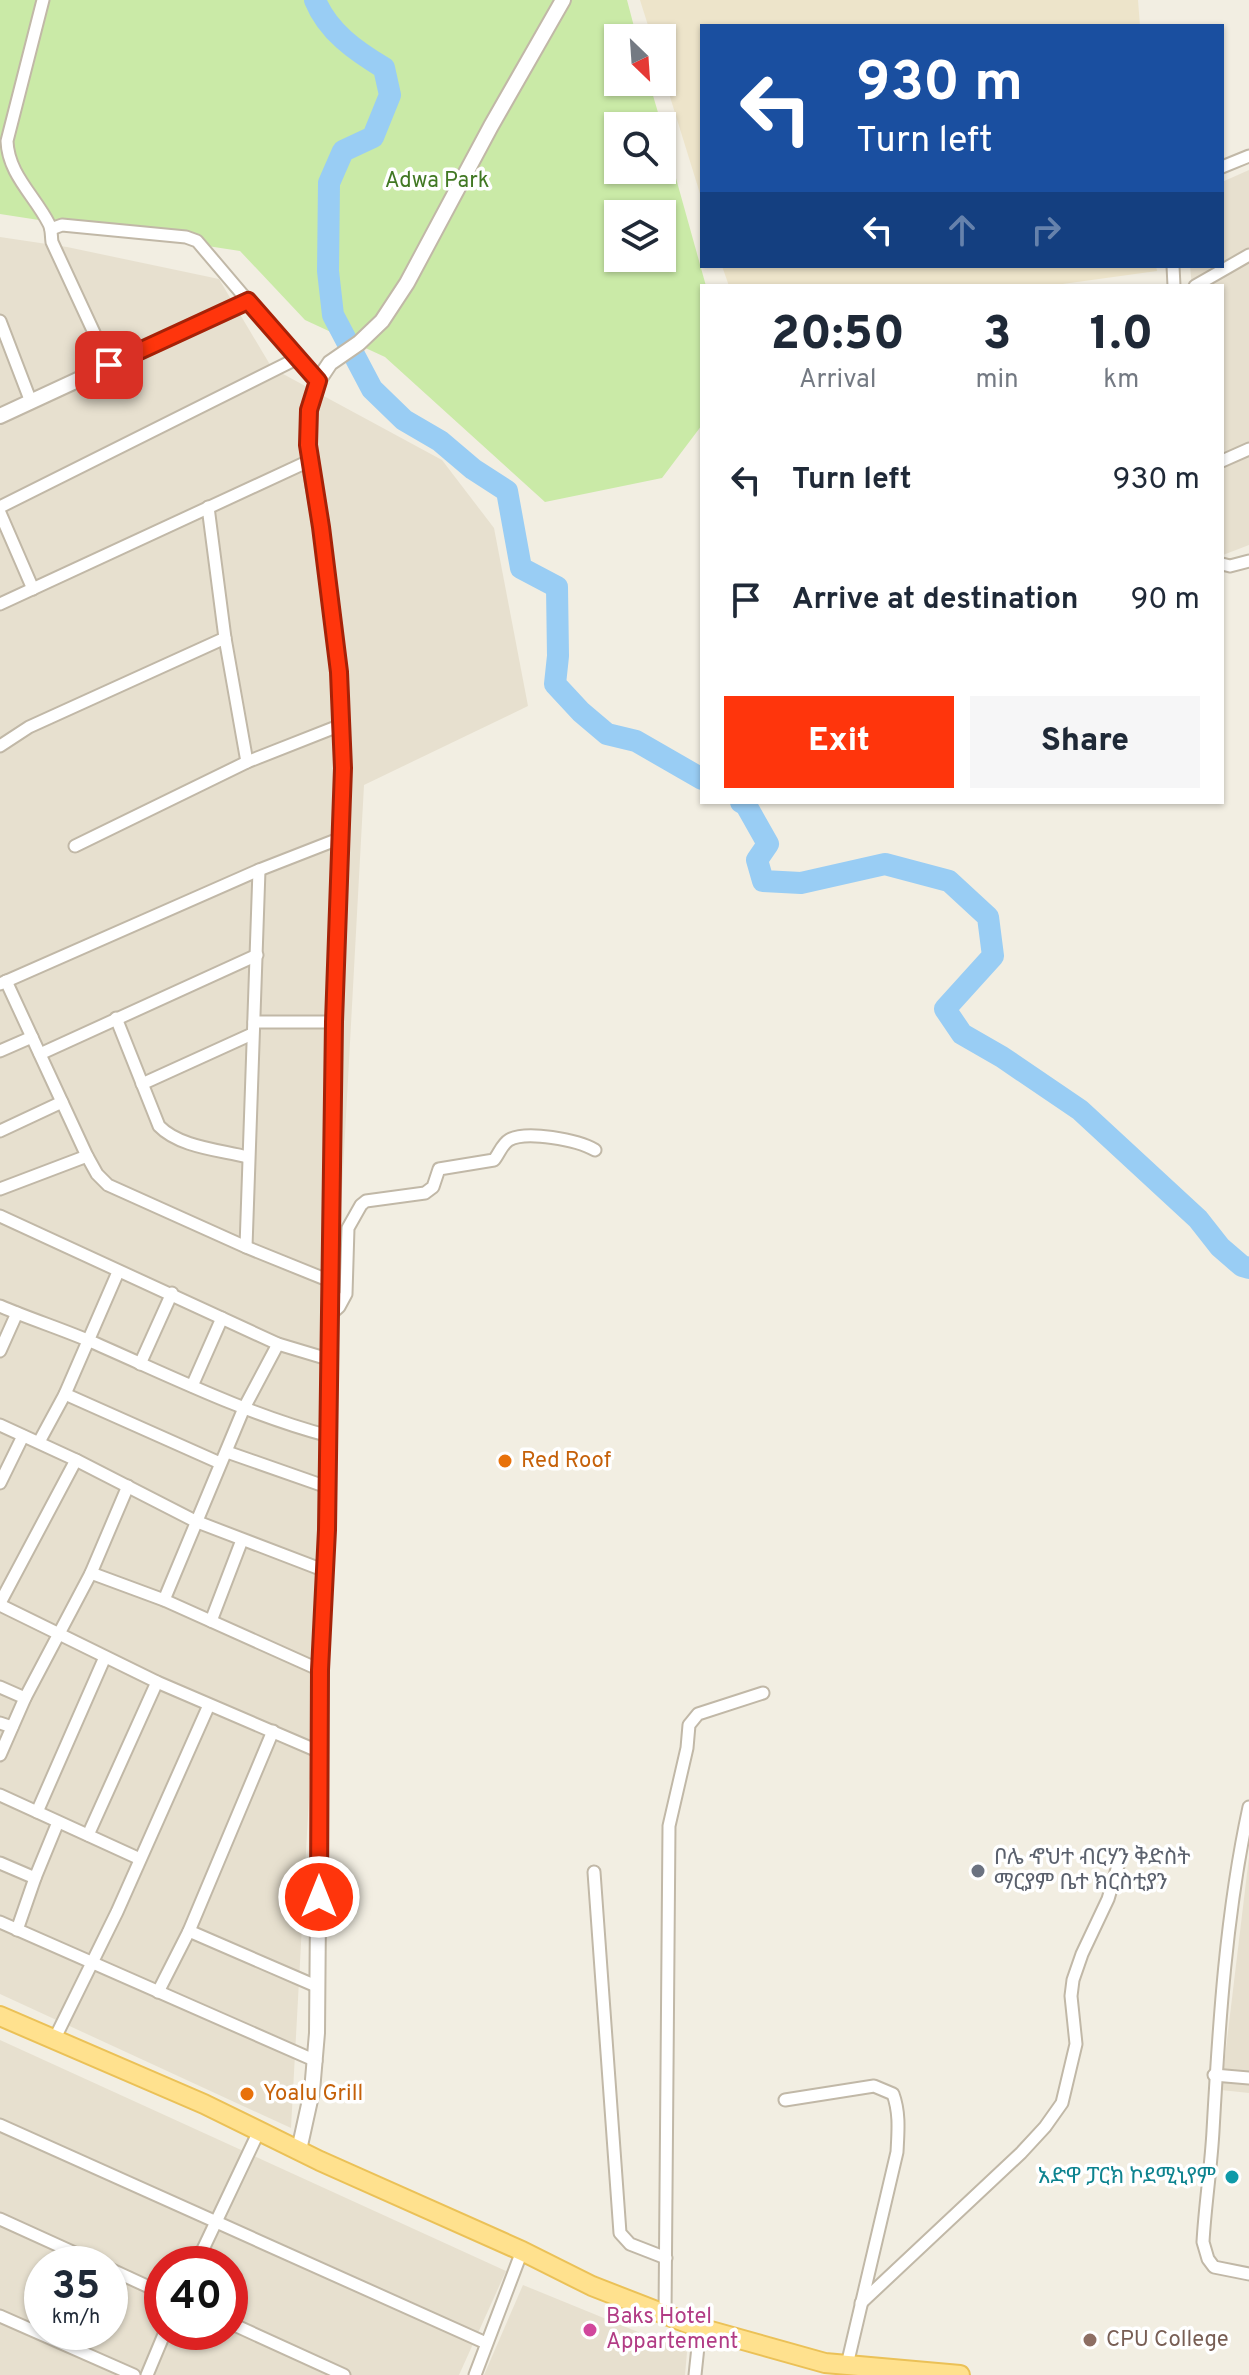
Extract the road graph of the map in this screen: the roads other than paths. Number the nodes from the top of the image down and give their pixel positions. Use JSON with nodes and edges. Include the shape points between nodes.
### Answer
{"nodes":[{"id":1,"x":43,"y":0,"type":"edge"},
{"id":2,"x":563,"y":0,"type":"edge"},
{"id":3,"x":1249,"y":156,"type":"edge"},
{"id":4,"x":0,"y":161,"type":"edge"},
{"id":5,"x":1224,"y":166,"type":"edge"},
{"id":6,"x":12,"y":167,"type":"junction"},
{"id":7,"x":51,"y":229,"type":"junction"},
{"id":8,"x":1249,"y":255,"type":"edge"},
{"id":9,"x":1198,"y":284,"type":"edge"},
{"id":10,"x":248,"y":301,"type":"junction"},
{"id":11,"x":0,"y":321,"type":"edge"},
{"id":12,"x":298,"y":358,"type":"junction"},
{"id":13,"x":109,"y":365,"type":"junction"},
{"id":14,"x":318,"y":381,"type":"junction"},
{"id":15,"x":31,"y":402,"type":"junction"},
{"id":16,"x":0,"y":416,"type":"edge"},
{"id":17,"x":1249,"y":449,"type":"edge"},
{"id":18,"x":1224,"y":460,"type":"edge"},
{"id":19,"x":309,"y":461,"type":"junction"},
{"id":20,"x":208,"y":507,"type":"junction"},
{"id":21,"x":0,"y":510,"type":"edge"},
{"id":22,"x":1249,"y":561,"type":"edge"},
{"id":23,"x":1224,"y":564,"type":"edge"},
{"id":24,"x":33,"y":589,"type":"junction"},
{"id":25,"x":0,"y":604,"type":"edge"},
{"id":26,"x":225,"y":638,"type":"junction"},
{"id":27,"x":341,"y":725,"type":"junction"},
{"id":28,"x":0,"y":746,"type":"edge"},
{"id":29,"x":247,"y":762,"type":"junction"},
{"id":30,"x":341,"y":838,"type":"junction"},
{"id":31,"x":75,"y":846,"type":"dead end"},
{"id":32,"x":259,"y":870,"type":"junction"},
{"id":33,"x":257,"y":955,"type":"junction"},
{"id":34,"x":3,"y":982,"type":"edge"},
{"id":35,"x":116,"y":1018,"type":"junction"},
{"id":36,"x":334,"y":1022,"type":"junction"},
{"id":37,"x":253,"y":1028,"type":"junction"},
{"id":38,"x":32,"y":1037,"type":"junction"},
{"id":39,"x":0,"y":1051,"type":"edge"},
{"id":40,"x":40,"y":1054,"type":"junction"},
{"id":41,"x":142,"y":1084,"type":"junction"},
{"id":42,"x":62,"y":1102,"type":"junction"},
{"id":43,"x":2,"y":1126,"type":"edge"},
{"id":44,"x":595,"y":1150,"type":"dead end"},
{"id":45,"x":87,"y":1156,"type":"junction"},
{"id":46,"x":247,"y":1157,"type":"junction"},
{"id":47,"x":0,"y":1189,"type":"edge"},
{"id":48,"x":0,"y":1216,"type":"edge"},
{"id":49,"x":246,"y":1247,"type":"junction"},
{"id":50,"x":118,"y":1272,"type":"junction"},
{"id":51,"x":330,"y":1281,"type":"junction"},
{"id":52,"x":172,"y":1293,"type":"junction"},
{"id":53,"x":0,"y":1306,"type":"edge"},
{"id":54,"x":17,"y":1313,"type":"junction"},
{"id":55,"x":330,"y":1315,"type":"junction"},
{"id":56,"x":222,"y":1318,"type":"junction"},
{"id":57,"x":89,"y":1341,"type":"junction"},
{"id":58,"x":278,"y":1344,"type":"junction"},
{"id":59,"x":0,"y":1351,"type":"edge"},
{"id":60,"x":328,"y":1359,"type":"junction"},
{"id":61,"x":140,"y":1364,"type":"junction"},
{"id":62,"x":192,"y":1386,"type":"junction"},
{"id":63,"x":65,"y":1394,"type":"junction"},
{"id":64,"x":244,"y":1408,"type":"junction"},
{"id":65,"x":0,"y":1425,"type":"edge"},
{"id":66,"x":23,"y":1436,"type":"junction"},
{"id":67,"x":329,"y":1436,"type":"junction"},
{"id":68,"x":39,"y":1442,"type":"junction"},
{"id":69,"x":227,"y":1452,"type":"junction"},
{"id":70,"x":76,"y":1460,"type":"junction"},
{"id":71,"x":220,"y":1463,"type":"junction"},
{"id":72,"x":0,"y":1483,"type":"edge"},
{"id":73,"x":128,"y":1486,"type":"junction"},
{"id":74,"x":327,"y":1487,"type":"junction"},
{"id":75,"x":195,"y":1521,"type":"junction"},
{"id":76,"x":242,"y":1540,"type":"junction"},
{"id":77,"x":323,"y":1570,"type":"junction"},
{"id":78,"x":91,"y":1573,"type":"junction"},
{"id":79,"x":164,"y":1600,"type":"junction"},
{"id":80,"x":0,"y":1604,"type":"edge"},
{"id":81,"x":211,"y":1621,"type":"junction"},
{"id":82,"x":60,"y":1634,"type":"junction"},
{"id":83,"x":105,"y":1657,"type":"junction"},
{"id":84,"x":320,"y":1670,"type":"junction"},
{"id":85,"x":157,"y":1682,"type":"junction"},
{"id":86,"x":0,"y":1687,"type":"edge"},
{"id":87,"x":763,"y":1693,"type":"dead end"},
{"id":88,"x":25,"y":1698,"type":"junction"},
{"id":89,"x":209,"y":1705,"type":"junction"},
{"id":90,"x":6,"y":1725,"type":"edge"},
{"id":91,"x":273,"y":1731,"type":"junction"},
{"id":92,"x":320,"y":1752,"type":"junction"},
{"id":93,"x":0,"y":1755,"type":"edge"},
{"id":94,"x":0,"y":1795,"type":"edge"},
{"id":95,"x":1249,"y":1807,"type":"edge"},
{"id":96,"x":37,"y":1812,"type":"junction"},
{"id":97,"x":58,"y":1822,"type":"junction"},
{"id":98,"x":88,"y":1835,"type":"junction"},
{"id":99,"x":140,"y":1859,"type":"junction"},
{"id":100,"x":1120,"y":1859,"type":"dead end"},
{"id":101,"x":0,"y":1863,"type":"edge"},
{"id":102,"x":1244,"y":1870,"type":"edge"},
{"id":103,"x":594,"y":1872,"type":"dead end"},
{"id":104,"x":35,"y":1878,"type":"junction"},
{"id":105,"x":0,"y":1922,"type":"edge"},
{"id":106,"x":17,"y":1930,"type":"junction"},
{"id":107,"x":189,"y":1931,"type":"junction"},
{"id":108,"x":93,"y":1963,"type":"junction"},
{"id":109,"x":316,"y":1986,"type":"junction"},
{"id":110,"x":158,"y":1992,"type":"junction"},
{"id":111,"x":0,"y":2016,"type":"edge"},
{"id":112,"x":54,"y":2040,"type":"junction"},
{"id":113,"x":316,"y":2061,"type":"junction"},
{"id":114,"x":1214,"y":2075,"type":"junction"},
{"id":115,"x":1249,"y":2078,"type":"edge"},
{"id":116,"x":785,"y":2100,"type":"dead end"},
{"id":117,"x":0,"y":2125,"type":"edge"},
{"id":118,"x":259,"y":2131,"type":"junction"},
{"id":119,"x":299,"y":2150,"type":"junction"},
{"id":120,"x":0,"y":2219,"type":"edge"},
{"id":121,"x":217,"y":2223,"type":"junction"},
{"id":122,"x":59,"y":2246,"type":"edge"},
{"id":123,"x":205,"y":2246,"type":"edge"},
{"id":124,"x":522,"y":2251,"type":"junction"},
{"id":125,"x":666,"y":2258,"type":"junction"},
{"id":126,"x":1249,"y":2274,"type":"edge"},
{"id":127,"x":861,"y":2303,"type":"junction"},
{"id":128,"x":665,"y":2315,"type":"junction"},
{"id":129,"x":0,"y":2316,"type":"edge"},
{"id":130,"x":700,"y":2328,"type":"junction"},
{"id":131,"x":248,"y":2331,"type":"edge"},
{"id":132,"x":486,"y":2343,"type":"junction"},
{"id":133,"x":157,"y":2350,"type":"edge"},
{"id":134,"x":847,"y":2365,"type":"junction"},
{"id":135,"x":909,"y":2373,"type":"edge"},
{"id":136,"x":134,"y":2375,"type":"edge"},
{"id":137,"x":147,"y":2375,"type":"edge"},
{"id":138,"x":344,"y":2375,"type":"edge"},
{"id":139,"x":475,"y":2375,"type":"edge"},
{"id":140,"x":695,"y":2375,"type":"edge"},
{"id":141,"x":960,"y":2375,"type":"edge"}],
"edges":[{"from":1,"to":6,"type":"street","via":[[7,141]]},
{"from":2,"to":14,"type":"street","via":[[407,283],[382,321],[330,363]]},
{"from":3,"to":5,"type":"street"},
{"from":4,"to":6,"type":"street"},
{"from":6,"to":7,"type":"street"},
{"from":7,"to":10,"type":"street","via":[[62,225],[197,241]]},
{"from":7,"to":13,"type":"street","via":[[52,242]]},
{"from":8,"to":9,"type":"street"},
{"from":10,"to":12,"type":"street"},
{"from":10,"to":13,"type":"street"},
{"from":11,"to":15,"type":"street"},
{"from":12,"to":14,"type":"street"},
{"from":12,"to":21,"type":"street"},
{"from":13,"to":15,"type":"street"},
{"from":14,"to":19,"type":"street","via":[[309,410]]},
{"from":15,"to":16,"type":"street"},
{"from":17,"to":18,"type":"street"},
{"from":19,"to":20,"type":"street"},
{"from":19,"to":27,"type":"street","via":[[333,624]]},
{"from":20,"to":24,"type":"street"},
{"from":20,"to":26,"type":"street"},
{"from":21,"to":24,"type":"street"},
{"from":22,"to":23,"type":"street"},
{"from":24,"to":25,"type":"street"},
{"from":26,"to":28,"type":"street","via":[[29,727]]},
{"from":26,"to":29,"type":"street"},
{"from":27,"to":29,"type":"street"},
{"from":27,"to":30,"type":"street"},
{"from":29,"to":31,"type":"street"},
{"from":30,"to":32,"type":"street"},
{"from":30,"to":36,"type":"street"},
{"from":32,"to":33,"type":"street"},
{"from":32,"to":34,"type":"street"},
{"from":33,"to":35,"type":"street"},
{"from":33,"to":37,"type":"street"},
{"from":34,"to":38,"type":"street"},
{"from":35,"to":40,"type":"street"},
{"from":35,"to":41,"type":"street"},
{"from":36,"to":37,"type":"street"},
{"from":36,"to":51,"type":"street"},
{"from":37,"to":41,"type":"street"},
{"from":37,"to":46,"type":"street"},
{"from":38,"to":39,"type":"street"},
{"from":38,"to":40,"type":"street"},
{"from":40,"to":42,"type":"street"},
{"from":41,"to":46,"type":"street","via":[[166,1134]]},
{"from":42,"to":43,"type":"street"},
{"from":42,"to":45,"type":"street"},
{"from":44,"to":55,"type":"street","via":[[569,1139],[515,1138],[494,1160],[439,1169],[425,1193],[366,1201],[348,1228],[346,1294]]},
{"from":45,"to":47,"type":"street"},
{"from":45,"to":49,"type":"street","via":[[108,1185]]},
{"from":46,"to":49,"type":"street"},
{"from":48,"to":50,"type":"street"},
{"from":49,"to":51,"type":"street"},
{"from":50,"to":52,"type":"street"},
{"from":50,"to":57,"type":"street"},
{"from":51,"to":55,"type":"street"},
{"from":52,"to":56,"type":"street"},
{"from":52,"to":61,"type":"street"},
{"from":53,"to":54,"type":"street"},
{"from":54,"to":57,"type":"street"},
{"from":54,"to":59,"type":"street"},
{"from":55,"to":60,"type":"street"},
{"from":56,"to":58,"type":"street"},
{"from":56,"to":62,"type":"street"},
{"from":57,"to":61,"type":"street"},
{"from":57,"to":63,"type":"street"},
{"from":58,"to":60,"type":"street"},
{"from":58,"to":64,"type":"street"},
{"from":60,"to":67,"type":"street"},
{"from":61,"to":62,"type":"street"},
{"from":62,"to":64,"type":"street"},
{"from":63,"to":68,"type":"street"},
{"from":63,"to":71,"type":"street"},
{"from":64,"to":67,"type":"street"},
{"from":64,"to":69,"type":"street"},
{"from":65,"to":66,"type":"street"},
{"from":66,"to":68,"type":"street"},
{"from":66,"to":72,"type":"street"},
{"from":67,"to":74,"type":"street"},
{"from":68,"to":70,"type":"street"},
{"from":69,"to":71,"type":"street"},
{"from":69,"to":74,"type":"street"},
{"from":70,"to":73,"type":"street"},
{"from":70,"to":80,"type":"street"},
{"from":71,"to":75,"type":"street"},
{"from":73,"to":75,"type":"street"},
{"from":73,"to":78,"type":"street"},
{"from":74,"to":77,"type":"street"},
{"from":75,"to":76,"type":"street"},
{"from":75,"to":79,"type":"street"},
{"from":76,"to":77,"type":"street"},
{"from":76,"to":81,"type":"street"},
{"from":77,"to":84,"type":"street"},
{"from":78,"to":79,"type":"street"},
{"from":78,"to":82,"type":"street"},
{"from":79,"to":81,"type":"street"},
{"from":80,"to":82,"type":"street"},
{"from":81,"to":84,"type":"street"},
{"from":82,"to":83,"type":"street"},
{"from":82,"to":88,"type":"street"},
{"from":83,"to":85,"type":"street"},
{"from":83,"to":96,"type":"street"},
{"from":84,"to":92,"type":"street"},
{"from":85,"to":89,"type":"street"},
{"from":85,"to":98,"type":"street"},
{"from":86,"to":88,"type":"street"},
{"from":87,"to":125,"type":"street","via":[[698,1714],[689,1725],[669,1826]]},
{"from":88,"to":90,"type":"street"},
{"from":89,"to":91,"type":"street"},
{"from":89,"to":99,"type":"street"},
{"from":90,"to":93,"type":"street"},
{"from":91,"to":92,"type":"street"},
{"from":91,"to":107,"type":"street"},
{"from":92,"to":109,"type":"street"},
{"from":94,"to":96,"type":"street"},
{"from":95,"to":102,"type":"street"},
{"from":96,"to":97,"type":"street"},
{"from":97,"to":98,"type":"street"},
{"from":97,"to":104,"type":"street"},
{"from":98,"to":99,"type":"street"},
{"from":99,"to":108,"type":"street"},
{"from":100,"to":127,"type":"street","via":[[1073,1980],[1076,2044],[1062,2103],[1021,2153]]},
{"from":101,"to":104,"type":"street"},
{"from":102,"to":114,"type":"street","via":[[1227,1949]]},
{"from":103,"to":125,"type":"street","via":[[620,2233],[630,2244]]},
{"from":104,"to":106,"type":"street"},
{"from":105,"to":106,"type":"street"},
{"from":106,"to":108,"type":"street"},
{"from":107,"to":109,"type":"street"},
{"from":107,"to":110,"type":"street"},
{"from":108,"to":110,"type":"street"},
{"from":108,"to":112,"type":"street"},
{"from":109,"to":113,"type":"street"},
{"from":110,"to":113,"type":"street"},
{"from":111,"to":112,"type":"main road"},
{"from":112,"to":118,"type":"main road"},
{"from":113,"to":119,"type":"street"},
{"from":114,"to":115,"type":"street"},
{"from":114,"to":126,"type":"street","via":[[1203,2242],[1214,2267]]},
{"from":116,"to":127,"type":"street","via":[[874,2086],[893,2094],[899,2122],[897,2152]]},
{"from":117,"to":121,"type":"street"},
{"from":118,"to":119,"type":"main road"},
{"from":118,"to":121,"type":"street"},
{"from":119,"to":124,"type":"main road"},
{"from":120,"to":122,"type":"street"},
{"from":121,"to":123,"type":"street"},
{"from":121,"to":132,"type":"street"},
{"from":124,"to":128,"type":"main road"},
{"from":124,"to":132,"type":"street"},
{"from":125,"to":128,"type":"street"},
{"from":127,"to":134,"type":"street"},
{"from":128,"to":130,"type":"main road"},
{"from":129,"to":136,"type":"street"},
{"from":130,"to":134,"type":"main road"},
{"from":130,"to":140,"type":"street"},
{"from":131,"to":138,"type":"street"},
{"from":132,"to":139,"type":"street"},
{"from":133,"to":137,"type":"street"},
{"from":134,"to":135,"type":"main road"},
{"from":135,"to":141,"type":"main road"}]}
